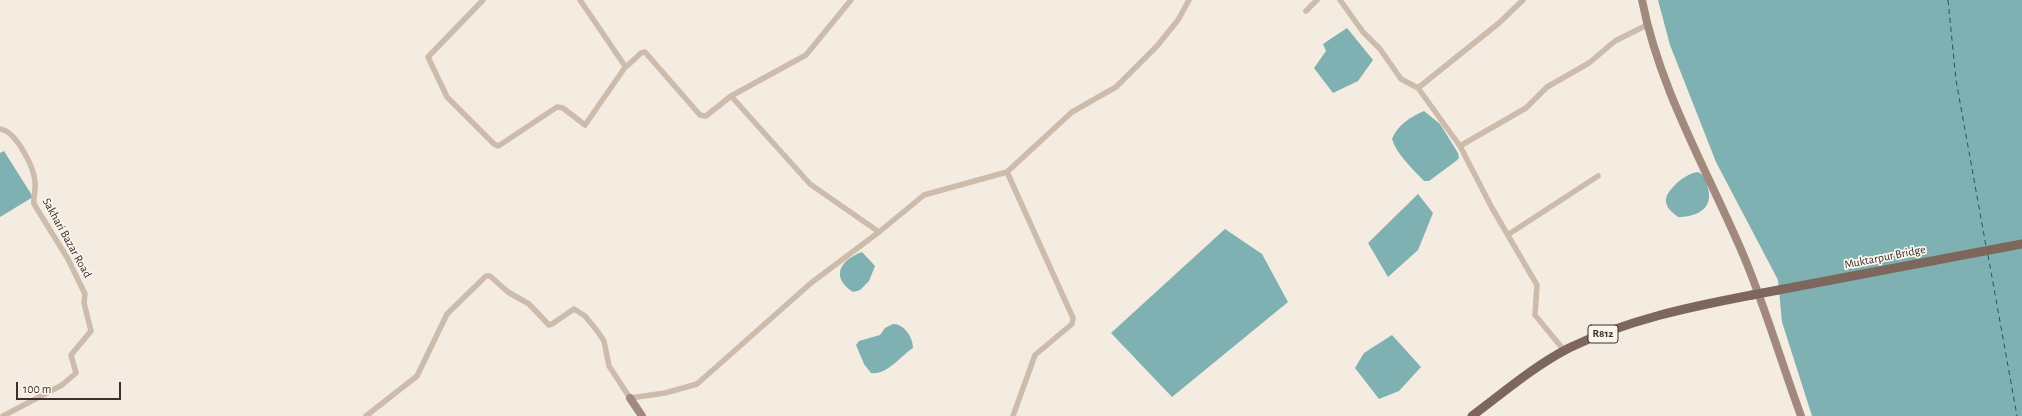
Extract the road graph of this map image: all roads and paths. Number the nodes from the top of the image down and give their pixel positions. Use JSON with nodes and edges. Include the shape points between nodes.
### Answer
{"nodes":[{"id":1,"x":483,"y":0,"type":"edge"},
{"id":2,"x":580,"y":0,"type":"edge"},
{"id":3,"x":851,"y":0,"type":"edge"},
{"id":4,"x":1189,"y":0,"type":"edge"},
{"id":5,"x":1317,"y":0,"type":"edge"},
{"id":6,"x":1340,"y":0,"type":"edge"},
{"id":7,"x":1523,"y":0,"type":"edge"},
{"id":8,"x":1642,"y":0,"type":"edge"},
{"id":9,"x":1306,"y":11,"type":"dead end"},
{"id":10,"x":1647,"y":25,"type":"junction"},
{"id":11,"x":626,"y":66,"type":"junction"},
{"id":12,"x":1418,"y":88,"type":"junction"},
{"id":13,"x":731,"y":96,"type":"junction"},
{"id":14,"x":0,"y":129,"type":"edge"},
{"id":15,"x":1460,"y":146,"type":"junction"},
{"id":16,"x":1007,"y":172,"type":"junction"},
{"id":17,"x":1598,"y":176,"type":"dead end"},
{"id":18,"x":879,"y":232,"type":"junction"},
{"id":19,"x":1509,"y":234,"type":"junction"},
{"id":20,"x":2022,"y":244,"type":"edge"},
{"id":21,"x":1568,"y":349,"type":"junction"},
{"id":22,"x":630,"y":398,"type":"junction"},
{"id":23,"x":2,"y":416,"type":"edge"},
{"id":24,"x":366,"y":416,"type":"edge"},
{"id":25,"x":642,"y":416,"type":"edge"},
{"id":26,"x":1014,"y":416,"type":"edge"},
{"id":27,"x":1472,"y":416,"type":"edge"},
{"id":28,"x":1801,"y":416,"type":"edge"}],
"edges":[{"from":1,"to":11,"type":"street","via":[[428,57],[447,97],[498,146],[557,107],[563,108],[584,125]]},
{"from":2,"to":11,"type":"street"},
{"from":3,"to":13,"type":"street","via":[[806,55]]},
{"from":4,"to":16,"type":"street","via":[[1178,20],[1157,46],[1116,87],[1072,112]]},
{"from":5,"to":9,"type":"street"},
{"from":6,"to":12,"type":"street","via":[[1401,79]]},
{"from":7,"to":12,"type":"street","via":[[1499,23]]},
{"from":8,"to":10,"type":"street"},
{"from":10,"to":15,"type":"street","via":[[1615,42],[1589,63],[1547,87],[1526,108]]},
{"from":10,"to":28,"type":"street","via":[[1668,89],[1745,259]]},
{"from":11,"to":13,"type":"street","via":[[645,52],[700,115],[706,116]]},
{"from":12,"to":15,"type":"street"},
{"from":13,"to":18,"type":"street","via":[[810,184]]},
{"from":14,"to":23,"type":"street","name":"Sakhari Bazar Road","via":[[13,135],[33,172],[34,204],[86,294],[84,303],[91,331],[71,355],[76,373],[62,385]]},
{"from":15,"to":19,"type":"street"},
{"from":16,"to":18,"type":"street","via":[[924,195]]},
{"from":16,"to":26,"type":"street","via":[[1073,318],[1072,324],[1035,355]]},
{"from":17,"to":19,"type":"street"},
{"from":18,"to":22,"type":"street","via":[[811,283],[697,384],[666,393]]},
{"from":19,"to":21,"type":"street","via":[[1537,285],[1535,315],[1563,349]]},
{"from":20,"to":21,"type":"main road","name":"Muktarpur Bridge","number":"R812","bridge":true,"via":[[1654,316]]},
{"from":21,"to":27,"type":"main road","number":"R812","via":[[1526,375]]},
{"from":22,"to":24,"type":"street","via":[[609,366],[604,341],[585,316],[574,309],[549,325],[529,304],[508,292],[490,276],[486,276],[447,314],[417,376]]},
{"from":22,"to":25,"type":"street"}]}
